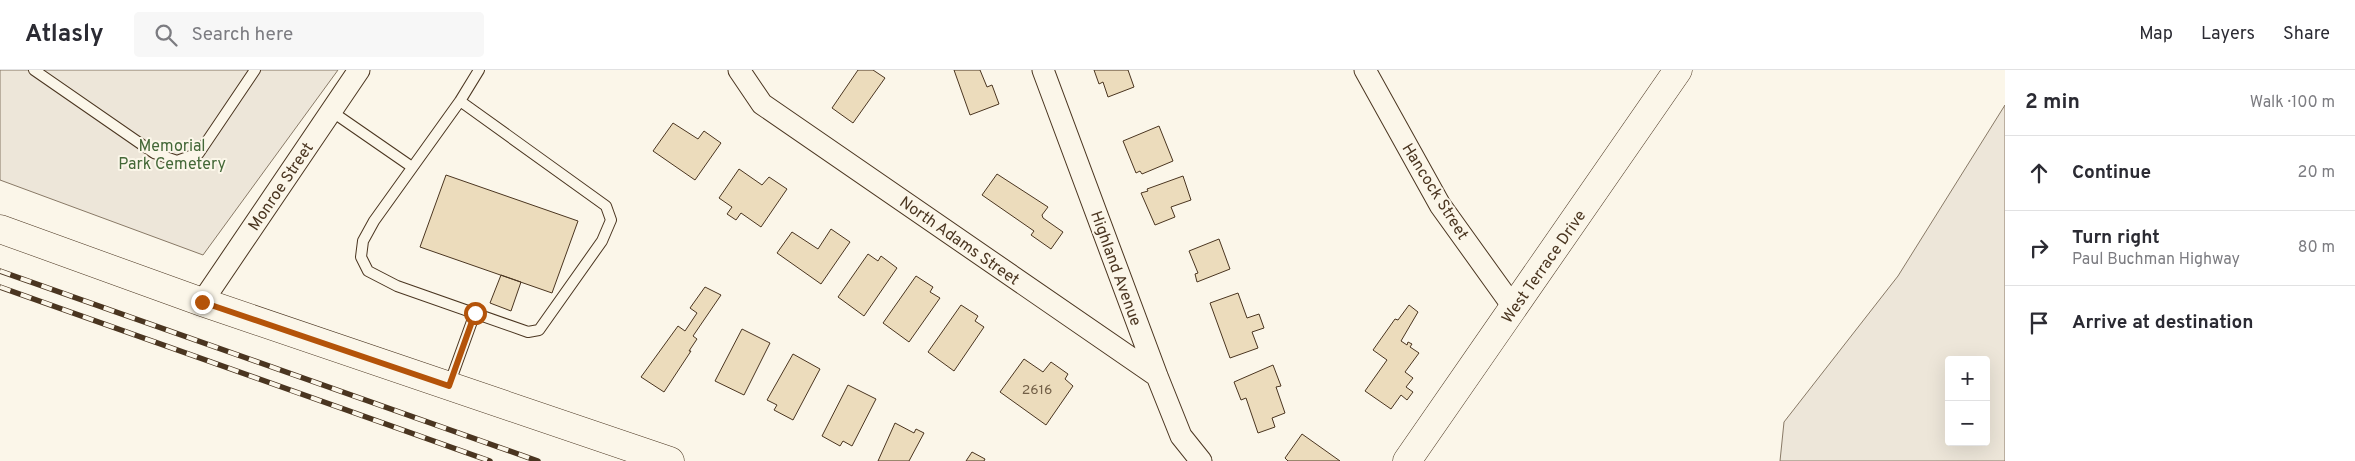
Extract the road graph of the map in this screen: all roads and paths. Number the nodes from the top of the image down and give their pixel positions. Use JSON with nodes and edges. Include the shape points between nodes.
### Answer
{"nodes":[{"id":1,"x":34,"y":70,"type":"edge"},
{"id":2,"x":255,"y":70,"type":"edge"},
{"id":3,"x":359,"y":70,"type":"edge"},
{"id":4,"x":479,"y":70,"type":"edge"},
{"id":5,"x":739,"y":70,"type":"edge"},
{"id":6,"x":1043,"y":70,"type":"edge"},
{"id":7,"x":1365,"y":70,"type":"edge"},
{"id":8,"x":1678,"y":70,"type":"edge"},
{"id":9,"x":460,"y":101,"type":"junction"},
{"id":10,"x":331,"y":111,"type":"junction"},
{"id":11,"x":412,"y":167,"type":"junction"},
{"id":12,"x":0,"y":229,"type":"edge"},
{"id":13,"x":202,"y":302,"type":"junction"},
{"id":14,"x":1514,"y":308,"type":"junction"},
{"id":15,"x":475,"y":313,"type":"junction"},
{"id":16,"x":1157,"y":376,"type":"junction"},
{"id":17,"x":449,"y":386,"type":"junction"},
{"id":18,"x":670,"y":461,"type":"edge"},
{"id":19,"x":1201,"y":461,"type":"edge"},
{"id":20,"x":1407,"y":461,"type":"edge"}],
"edges":[{"from":1,"to":2,"type":"lane","via":[[154,153],[177,161],[199,153]]},
{"from":3,"to":10,"type":"street","name":"Monroe Street"},
{"from":4,"to":9,"type":"lane"},
{"from":5,"to":16,"type":"street","name":"North Adams Street","via":[[762,104]]},
{"from":6,"to":16,"type":"street","name":"Highland Avenue"},
{"from":7,"to":14,"type":"street","name":"Hancock Street","via":[[1440,205]]},
{"from":8,"to":14,"type":"main road","name":"West Terrace Drive"},
{"from":9,"to":11,"type":"lane"},
{"from":9,"to":15,"type":"lane","via":[[606,206],[611,220],[602,241],[539,330],[528,332]]},
{"from":10,"to":11,"type":"lane"},
{"from":10,"to":13,"type":"street","name":"Monroe Street"},
{"from":11,"to":15,"type":"lane","via":[[374,221],[363,241],[361,257],[368,271],[397,286]]},
{"from":12,"to":13,"type":"main road"},
{"from":13,"to":17,"type":"main road"},
{"from":14,"to":20,"type":"main road","name":"West Terrace Drive"},
{"from":15,"to":17,"type":"lane"},
{"from":16,"to":19,"type":"street","name":"Highland Avenue","via":[[1181,436]]},
{"from":17,"to":18,"type":"main road"}]}
